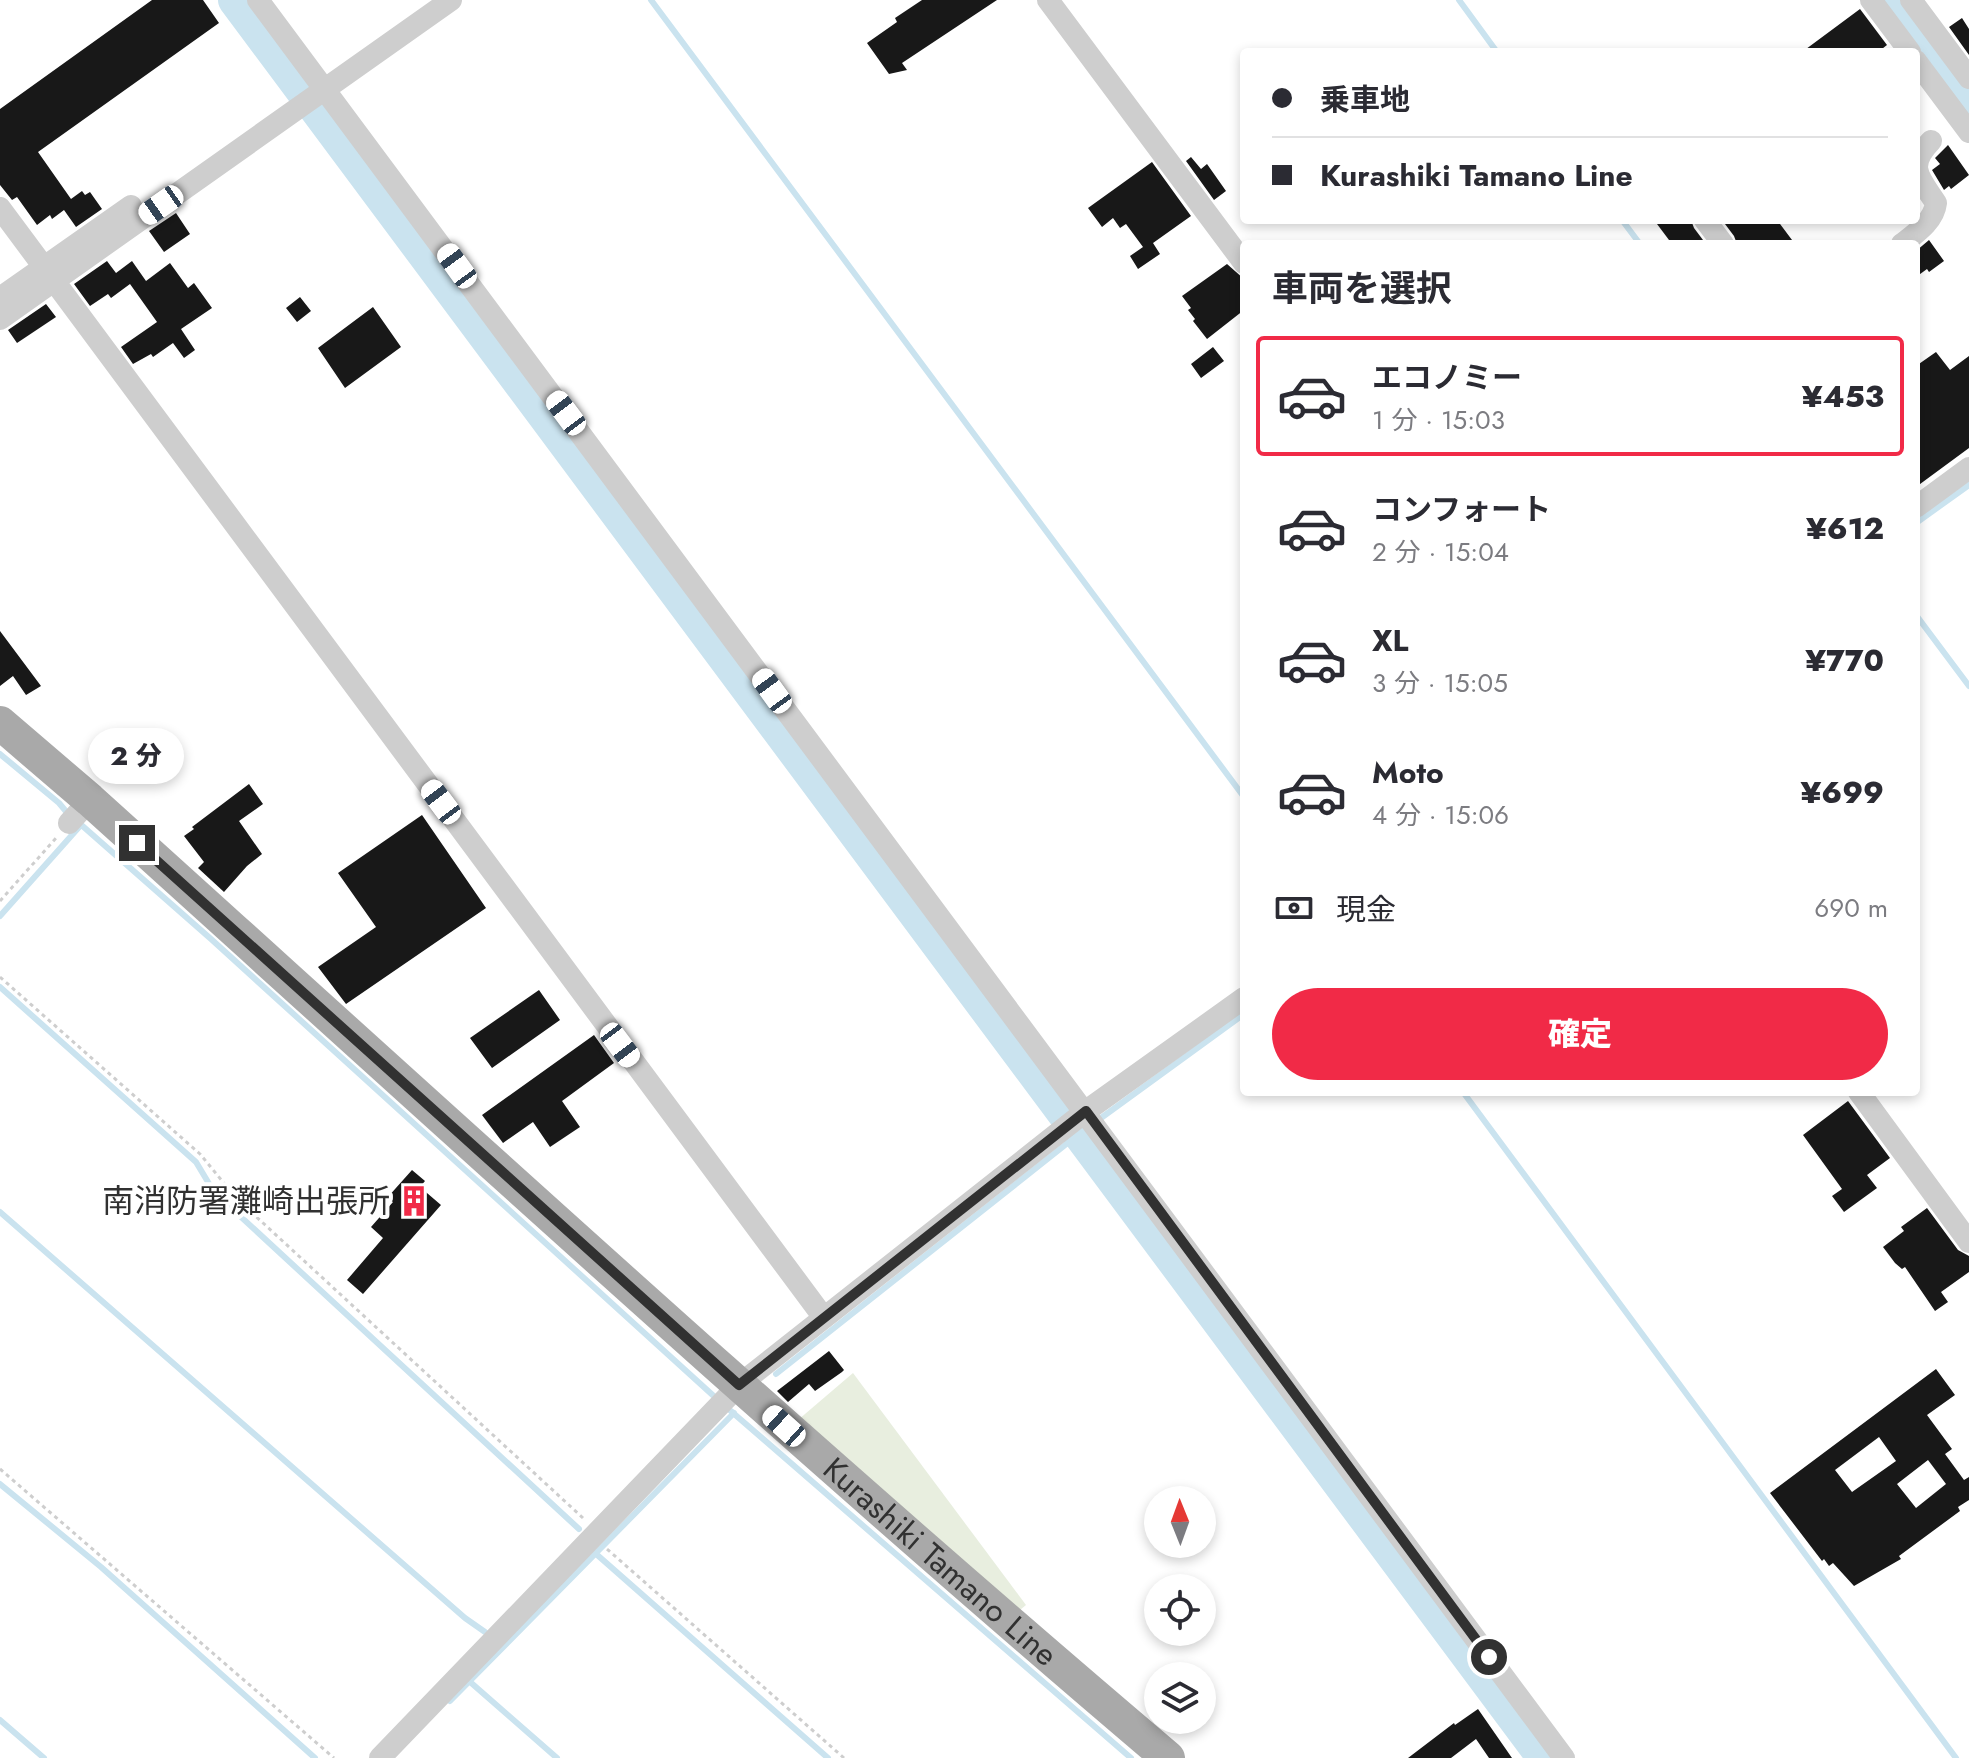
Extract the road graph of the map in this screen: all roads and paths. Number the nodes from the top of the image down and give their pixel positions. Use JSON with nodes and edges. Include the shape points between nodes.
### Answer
{"nodes":[{"id":1,"x":258,"y":0,"type":"edge"},
{"id":2,"x":451,"y":0,"type":"edge"},
{"id":3,"x":1048,"y":0,"type":"edge"},
{"id":4,"x":1871,"y":0,"type":"edge"},
{"id":5,"x":1911,"y":0,"type":"edge"},
{"id":6,"x":1907,"y":48,"type":"edge"},
{"id":7,"x":1920,"y":66,"type":"edge"},
{"id":8,"x":1969,"y":78,"type":"edge"},
{"id":9,"x":315,"y":96,"type":"junction"},
{"id":10,"x":1964,"y":126,"type":"edge"},
{"id":11,"x":1923,"y":141,"type":"edge"},
{"id":12,"x":1920,"y":180,"type":"edge"},
{"id":13,"x":131,"y":206,"type":"dead end"},
{"id":14,"x":0,"y":208,"type":"edge"},
{"id":15,"x":110,"y":230,"type":"junction"},
{"id":16,"x":1907,"y":240,"type":"edge"},
{"id":17,"x":1240,"y":258,"type":"edge"},
{"id":18,"x":49,"y":273,"type":"junction"},
{"id":19,"x":0,"y":298,"type":"edge"},
{"id":20,"x":0,"y":319,"type":"edge"},
{"id":21,"x":1969,"y":468,"type":"edge"},
{"id":22,"x":1920,"y":504,"type":"edge"},
{"id":23,"x":0,"y":723,"type":"edge"},
{"id":24,"x":79,"y":812,"type":"junction"},
{"id":25,"x":0,"y":901,"type":"edge"},
{"id":26,"x":0,"y":977,"type":"edge"},
{"id":27,"x":1240,"y":1001,"type":"edge"},
{"id":28,"x":1862,"y":1096,"type":"edge"},
{"id":29,"x":1088,"y":1118,"type":"junction"},
{"id":30,"x":1969,"y":1242,"type":"edge"},
{"id":31,"x":824,"y":1318,"type":"junction"},
{"id":32,"x":727,"y":1397,"type":"junction"},
{"id":33,"x":0,"y":1469,"type":"edge"},
{"id":34,"x":602,"y":1540,"type":"junction"},
{"id":35,"x":334,"y":1758,"type":"edge"},
{"id":36,"x":380,"y":1758,"type":"edge"},
{"id":37,"x":844,"y":1758,"type":"edge"},
{"id":38,"x":1168,"y":1758,"type":"edge"},
{"id":39,"x":1564,"y":1758,"type":"edge"}],
"edges":[{"from":1,"to":9,"type":"street"},
{"from":2,"to":9,"type":"street"},
{"from":3,"to":17,"type":"street"},
{"from":4,"to":6,"type":"street"},
{"from":5,"to":8,"type":"street"},
{"from":7,"to":10,"type":"street"},
{"from":9,"to":15,"type":"street"},
{"from":9,"to":29,"type":"street"},
{"from":10,"to":11,"type":"street"},
{"from":12,"to":16,"type":"street","via":[[1936,203],[1935,210]]},
{"from":13,"to":15,"type":"street"},
{"from":14,"to":18,"type":"street"},
{"from":15,"to":18,"type":"street"},
{"from":18,"to":19,"type":"street"},
{"from":18,"to":20,"type":"street"},
{"from":18,"to":31,"type":"street"},
{"from":21,"to":22,"type":"street"},
{"from":23,"to":24,"type":"main road","name":"Kurashiki Tamano Line"},
{"from":24,"to":25,"type":"path"},
{"from":24,"to":32,"type":"main road","name":"Kurashiki Tamano Line"},
{"from":26,"to":34,"type":"path","via":[[200,1154],[237,1199]]},
{"from":27,"to":29,"type":"street"},
{"from":28,"to":30,"type":"street"},
{"from":29,"to":31,"type":"street","via":[[1061,1131]]},
{"from":29,"to":39,"type":"street"},
{"from":31,"to":32,"type":"street"},
{"from":32,"to":34,"type":"street"},
{"from":32,"to":38,"type":"main road","name":"Kurashiki Tamano Line","via":[[966,1587]]},
{"from":33,"to":35,"type":"path"},
{"from":34,"to":36,"type":"street"},
{"from":34,"to":37,"type":"path"}]}
